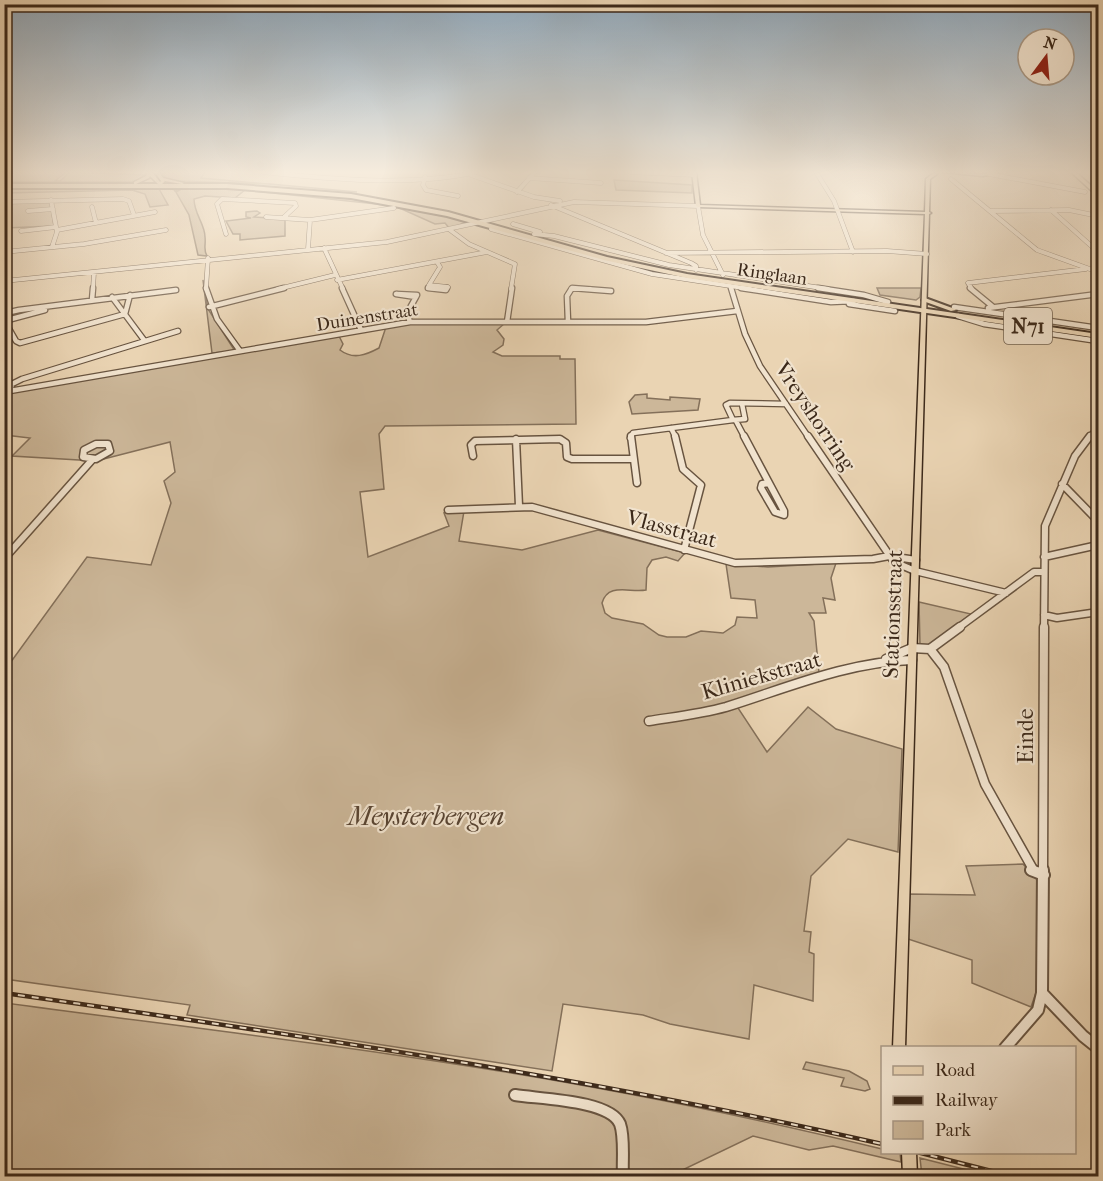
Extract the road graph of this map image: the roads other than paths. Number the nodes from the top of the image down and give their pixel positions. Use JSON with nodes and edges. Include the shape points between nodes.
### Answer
{"nodes":[{"id":1,"x":67,"y":227,"type":"edge"},
{"id":2,"x":226,"y":227,"type":"edge"},
{"id":3,"x":309,"y":227,"type":"edge"},
{"id":4,"x":462,"y":227,"type":"edge"},
{"id":5,"x":517,"y":227,"type":"edge"},
{"id":6,"x":518,"y":227,"type":"edge"},
{"id":7,"x":602,"y":227,"type":"edge"},
{"id":8,"x":702,"y":227,"type":"edge"},
{"id":9,"x":844,"y":227,"type":"edge"},
{"id":10,"x":928,"y":227,"type":"edge"},
{"id":11,"x":1009,"y":227,"type":"edge"},
{"id":12,"x":1070,"y":227,"type":"edge"},
{"id":13,"x":501,"y":228,"type":"joint"},
{"id":14,"x":56,"y":229,"type":"junction"},
{"id":15,"x":491,"y":229,"type":"dead end"},
{"id":16,"x":166,"y":230,"type":"dead end"},
{"id":17,"x":450,"y":230,"type":"junction"},
{"id":18,"x":21,"y":231,"type":"dead end"},
{"id":19,"x":228,"y":232,"type":"dead end"},
{"id":20,"x":508,"y":233,"type":"junction"},
{"id":21,"x":534,"y":234,"type":"junction"},
{"id":22,"x":545,"y":235,"type":"junction"},
{"id":23,"x":51,"y":247,"type":"junction"},
{"id":24,"x":324,"y":248,"type":"junction"},
{"id":25,"x":308,"y":249,"type":"junction"},
{"id":26,"x":4,"y":252,"type":"edge"},
{"id":27,"x":488,"y":252,"type":"junction"},
{"id":28,"x":711,"y":252,"type":"junction"},
{"id":29,"x":853,"y":252,"type":"junction"},
{"id":30,"x":1098,"y":252,"type":"edge"},
{"id":31,"x":666,"y":254,"type":"junction"},
{"id":32,"x":927,"y":254,"type":"junction"},
{"id":33,"x":207,"y":258,"type":"junction"},
{"id":34,"x":437,"y":262,"type":"junction"},
{"id":35,"x":1088,"y":268,"type":"junction"},
{"id":36,"x":696,"y":270,"type":"junction"},
{"id":37,"x":94,"y":272,"type":"junction"},
{"id":38,"x":1098,"y":272,"type":"edge"},
{"id":39,"x":723,"y":275,"type":"junction"},
{"id":40,"x":336,"y":278,"type":"junction"},
{"id":41,"x":4,"y":281,"type":"edge"},
{"id":42,"x":429,"y":285,"type":"dead end"},
{"id":43,"x":731,"y":288,"type":"junction"},
{"id":44,"x":176,"y":290,"type":"dead end"},
{"id":45,"x":611,"y":291,"type":"dead end"},
{"id":46,"x":1098,"y":294,"type":"edge"},
{"id":47,"x":130,"y":295,"type":"junction"},
{"id":48,"x":112,"y":297,"type":"junction"},
{"id":49,"x":416,"y":297,"type":"dead end"},
{"id":50,"x":92,"y":300,"type":"junction"},
{"id":51,"x":854,"y":301,"type":"junction"},
{"id":52,"x":844,"y":302,"type":"junction"},
{"id":53,"x":887,"y":304,"type":"junction"},
{"id":54,"x":992,"y":306,"type":"junction"},
{"id":55,"x":209,"y":307,"type":"junction"},
{"id":56,"x":925,"y":309,"type":"junction"},
{"id":57,"x":737,"y":311,"type":"junction"},
{"id":58,"x":895,"y":311,"type":"dead end"},
{"id":59,"x":956,"y":312,"type":"junction"},
{"id":60,"x":125,"y":314,"type":"junction"},
{"id":61,"x":985,"y":314,"type":"junction"},
{"id":62,"x":5,"y":321,"type":"edge"},
{"id":63,"x":410,"y":322,"type":"junction"},
{"id":64,"x":507,"y":322,"type":"junction"},
{"id":65,"x":568,"y":322,"type":"junction"},
{"id":66,"x":361,"y":330,"type":"junction"},
{"id":67,"x":178,"y":331,"type":"dead end"},
{"id":68,"x":1098,"y":334,"type":"edge"},
{"id":69,"x":144,"y":340,"type":"junction"},
{"id":70,"x":240,"y":351,"type":"junction"},
{"id":71,"x":4,"y":384,"type":"edge"},
{"id":72,"x":12,"y":384,"type":"junction"},
{"id":73,"x":7,"y":392,"type":"edge"},
{"id":74,"x":742,"y":404,"type":"junction"},
{"id":75,"x":786,"y":404,"type":"junction"},
{"id":76,"x":734,"y":421,"type":"junction"},
{"id":77,"x":1098,"y":427,"type":"edge"},
{"id":78,"x":671,"y":429,"type":"junction"},
{"id":79,"x":516,"y":439,"type":"junction"},
{"id":80,"x":473,"y":456,"type":"dead end"},
{"id":81,"x":89,"y":459,"type":"dead end"},
{"id":82,"x":632,"y":459,"type":"junction"},
{"id":83,"x":637,"y":483,"type":"dead end"},
{"id":84,"x":769,"y":483,"type":"junction"},
{"id":85,"x":1062,"y":484,"type":"junction"},
{"id":86,"x":519,"y":506,"type":"junction"},
{"id":87,"x":448,"y":510,"type":"dead end"},
{"id":88,"x":1098,"y":521,"type":"edge"},
{"id":89,"x":1098,"y":545,"type":"edge"},
{"id":90,"x":684,"y":550,"type":"junction"},
{"id":91,"x":889,"y":556,"type":"junction"},
{"id":92,"x":1044,"y":557,"type":"junction"},
{"id":93,"x":4,"y":559,"type":"edge"},
{"id":94,"x":916,"y":560,"type":"junction"},
{"id":95,"x":915,"y":571,"type":"junction"},
{"id":96,"x":1044,"y":572,"type":"junction"},
{"id":97,"x":1006,"y":593,"type":"junction"},
{"id":98,"x":1098,"y":612,"type":"edge"},
{"id":99,"x":1044,"y":615,"type":"junction"},
{"id":100,"x":912,"y":648,"type":"junction"},
{"id":101,"x":930,"y":649,"type":"junction"},
{"id":102,"x":912,"y":660,"type":"junction"},
{"id":103,"x":881,"y":661,"type":"junction"},
{"id":104,"x":649,"y":721,"type":"dead end"},
{"id":105,"x":1044,"y":875,"type":"junction"},
{"id":106,"x":1042,"y":993,"type":"junction"},
{"id":107,"x":899,"y":1046,"type":"edge"},
{"id":108,"x":1006,"y":1046,"type":"edge"},
{"id":109,"x":1098,"y":1048,"type":"edge"},
{"id":110,"x":515,"y":1095,"type":"dead end"},
{"id":111,"x":909,"y":1154,"type":"edge"},
{"id":112,"x":623,"y":1176,"type":"edge"},
{"id":113,"x":910,"y":1176,"type":"edge"}],
"edges":[{"from":1,"to":14,"type":"street"},
{"from":2,"to":19,"type":"street"},
{"from":3,"to":25,"type":"street"},
{"from":4,"to":17,"type":"street"},
{"from":5,"to":21,"type":"highway","name":"Ringlaan","number":"N71"},
{"from":6,"to":22,"type":"street"},
{"from":7,"to":31,"type":"street"},
{"from":8,"to":28,"type":"street"},
{"from":9,"to":29,"type":"street"},
{"from":10,"to":32,"type":"main road","name":"Stationsstraat"},
{"from":11,"to":35,"type":"street","via":[[1037,250]]},
{"from":12,"to":30,"type":"street"},
{"from":13,"to":20,"type":"street"},
{"from":13,"to":51,"type":"highway","name":"Ringlaan","number":"N71","via":[[665,272]]},
{"from":14,"to":18,"type":"street"},
{"from":14,"to":23,"type":"street"},
{"from":15,"to":20,"type":"street"},
{"from":16,"to":23,"type":"street"},
{"from":17,"to":24,"type":"street"},
{"from":17,"to":27,"type":"street"},
{"from":20,"to":43,"type":"street","via":[[622,267]]},
{"from":21,"to":22,"type":"street"},
{"from":21,"to":53,"type":"highway","name":"Ringlaan","number":"N71","via":[[660,268]]},
{"from":22,"to":36,"type":"street"},
{"from":23,"to":26,"type":"street"},
{"from":24,"to":25,"type":"street"},
{"from":24,"to":40,"type":"street"},
{"from":25,"to":33,"type":"street"},
{"from":27,"to":34,"type":"street"},
{"from":27,"to":64,"type":"street","via":[[515,264]]},
{"from":28,"to":29,"type":"street"},
{"from":28,"to":31,"type":"street"},
{"from":28,"to":39,"type":"street"},
{"from":29,"to":32,"type":"street"},
{"from":31,"to":36,"type":"street","via":[[694,265]]},
{"from":32,"to":56,"type":"main road","name":"Stationsstraat"},
{"from":33,"to":37,"type":"street"},
{"from":33,"to":55,"type":"street","via":[[204,277]]},
{"from":34,"to":40,"type":"street"},
{"from":34,"to":42,"type":"street","via":[[440,267]]},
{"from":35,"to":38,"type":"street"},
{"from":35,"to":54,"type":"street","via":[[968,283]]},
{"from":36,"to":39,"type":"street"},
{"from":37,"to":41,"type":"street"},
{"from":37,"to":50,"type":"street"},
{"from":39,"to":53,"type":"street","via":[[864,295]]},
{"from":40,"to":55,"type":"street"},
{"from":40,"to":66,"type":"street"},
{"from":43,"to":52,"type":"street"},
{"from":43,"to":57,"type":"street","name":"Vreyshorring"},
{"from":44,"to":47,"type":"street"},
{"from":45,"to":65,"type":"street","via":[[572,288],[568,294]]},
{"from":46,"to":54,"type":"street"},
{"from":47,"to":48,"type":"street"},
{"from":47,"to":60,"type":"street"},
{"from":48,"to":50,"type":"street"},
{"from":48,"to":60,"type":"street"},
{"from":49,"to":63,"type":"street","via":[[407,313]]},
{"from":50,"to":62,"type":"street"},
{"from":51,"to":52,"type":"street"},
{"from":51,"to":53,"type":"highway","name":"Ringlaan","number":"N71"},
{"from":52,"to":58,"type":"street"},
{"from":53,"to":56,"type":"highway","name":"Ringlaan","number":"N71"},
{"from":54,"to":61,"type":"street"},
{"from":55,"to":70,"type":"street"},
{"from":56,"to":59,"type":"highway","name":"Ringlaan","number":"N71"},
{"from":56,"to":94,"type":"main road","name":"Stationsstraat"},
{"from":57,"to":65,"type":"street","name":"Duinenstraat","via":[[654,322]]},
{"from":57,"to":75,"type":"street","name":"Vreyshorring","via":[[752,352]]},
{"from":59,"to":61,"type":"highway","name":"Ringlaan","number":"N71"},
{"from":59,"to":68,"type":"highway","name":"Ringlaan","number":"N71"},
{"from":60,"to":62,"type":"street","via":[[20,343]]},
{"from":60,"to":69,"type":"street"},
{"from":61,"to":68,"type":"highway","name":"Ringlaan","number":"N71"},
{"from":63,"to":64,"type":"street","name":"Duinenstraat"},
{"from":63,"to":66,"type":"street","name":"Duinenstraat"},
{"from":64,"to":65,"type":"street","name":"Duinenstraat"},
{"from":66,"to":70,"type":"street","name":"Duinenstraat"},
{"from":67,"to":69,"type":"street"},
{"from":69,"to":72,"type":"street"},
{"from":70,"to":73,"type":"street","name":"Duinenstraat"},
{"from":71,"to":72,"type":"street"},
{"from":72,"to":73,"type":"street"},
{"from":74,"to":75,"type":"street"},
{"from":74,"to":76,"type":"street","via":[[745,418]]},
{"from":74,"to":76,"type":"street","via":[[726,405]]},
{"from":75,"to":91,"type":"street","name":"Vreyshorring"},
{"from":76,"to":78,"type":"street"},
{"from":76,"to":84,"type":"street"},
{"from":77,"to":85,"type":"street","name":"Einde","via":[[1075,456]]},
{"from":78,"to":82,"type":"street","via":[[631,435]]},
{"from":78,"to":90,"type":"street","via":[[679,444],[683,469],[701,485]]},
{"from":79,"to":80,"type":"street","via":[[475,441],[471,445]]},
{"from":79,"to":82,"type":"street","via":[[564,440],[567,457],[572,459]]},
{"from":79,"to":86,"type":"street"},
{"from":81,"to":93,"type":"street"},
{"from":82,"to":83,"type":"street"},
{"from":84,"to":84,"type":"street","via":[[784,511],[784,515],[775,512],[761,488]]},
{"from":85,"to":88,"type":"street"},
{"from":85,"to":92,"type":"street","name":"Einde","via":[[1045,526]]},
{"from":86,"to":87,"type":"street","name":"Vlasstraat"},
{"from":86,"to":90,"type":"street","name":"Vlasstraat"},
{"from":89,"to":92,"type":"street"},
{"from":90,"to":91,"type":"street","name":"Vlasstraat","via":[[744,564],[873,560]]},
{"from":91,"to":94,"type":"street"},
{"from":91,"to":95,"type":"street","name":"Vreyshorring"},
{"from":92,"to":96,"type":"street","name":"Einde"},
{"from":94,"to":95,"type":"main road","name":"Stationsstraat"},
{"from":95,"to":97,"type":"street","name":"Vreyshorring"},
{"from":95,"to":100,"type":"main road","name":"Stationsstraat"},
{"from":96,"to":97,"type":"street","via":[[1034,572]]},
{"from":96,"to":99,"type":"street","name":"Einde"},
{"from":97,"to":101,"type":"street"},
{"from":98,"to":99,"type":"street","via":[[1057,618]]},
{"from":99,"to":105,"type":"street","name":"Einde"},
{"from":100,"to":101,"type":"street"},
{"from":100,"to":102,"type":"main road","name":"Stationsstraat"},
{"from":100,"to":103,"type":"street","name":"Kliniekstraat"},
{"from":101,"to":105,"type":"street","via":[[944,667],[985,784],[1031,870]]},
{"from":102,"to":103,"type":"street","name":"Kliniekstraat"},
{"from":102,"to":107,"type":"main road","name":"Stationsstraat"},
{"from":103,"to":104,"type":"street","name":"Kliniekstraat","via":[[723,708]]},
{"from":105,"to":106,"type":"street","name":"Einde"},
{"from":106,"to":108,"type":"street","name":"Einde","via":[[1038,1010]]},
{"from":106,"to":109,"type":"street","via":[[1057,1004],[1080,1035]]},
{"from":110,"to":112,"type":"street","via":[[611,1112],[620,1125]]},
{"from":111,"to":113,"type":"main road"}]}
